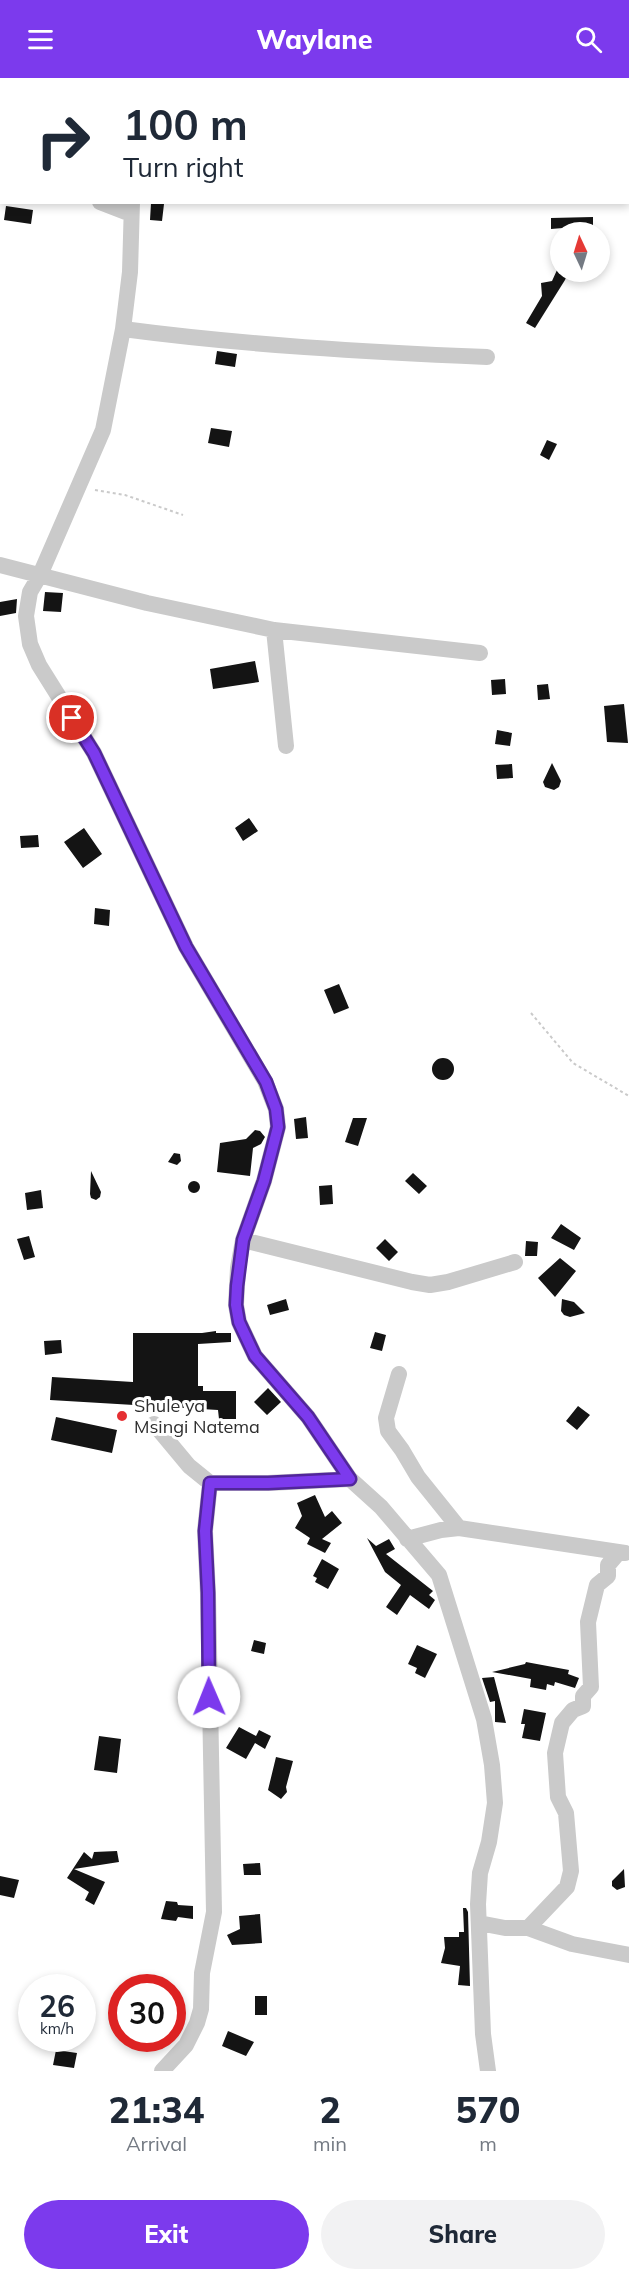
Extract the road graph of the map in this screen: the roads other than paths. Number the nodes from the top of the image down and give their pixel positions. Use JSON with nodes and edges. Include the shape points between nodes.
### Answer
{"nodes":[{"id":1,"x":111,"y":204,"type":"edge"},
{"id":2,"x":132,"y":208,"type":"edge"},
{"id":3,"x":123,"y":329,"type":"junction"},
{"id":4,"x":487,"y":357,"type":"dead end"},
{"id":5,"x":0,"y":565,"type":"edge"},
{"id":6,"x":40,"y":575,"type":"junction"},
{"id":7,"x":274,"y":630,"type":"junction"},
{"id":8,"x":480,"y":653,"type":"dead end"},
{"id":9,"x":286,"y":746,"type":"dead end"},
{"id":10,"x":243,"y":1240,"type":"junction"},
{"id":11,"x":515,"y":1262,"type":"dead end"},
{"id":12,"x":399,"y":1374,"type":"dead end"},
{"id":13,"x":154,"y":1424,"type":"dead end"},
{"id":14,"x":350,"y":1479,"type":"junction"},
{"id":15,"x":210,"y":1483,"type":"junction"},
{"id":16,"x":459,"y":1528,"type":"junction"},
{"id":17,"x":407,"y":1539,"type":"junction"},
{"id":18,"x":624,"y":1553,"type":"edge"},
{"id":19,"x":479,"y":1923,"type":"junction"},
{"id":20,"x":528,"y":1928,"type":"junction"},
{"id":21,"x":629,"y":1955,"type":"edge"},
{"id":22,"x":162,"y":2071,"type":"edge"},
{"id":23,"x":488,"y":2071,"type":"edge"}],
"edges":[{"from":1,"to":2,"type":"street"},
{"from":2,"to":3,"type":"street"},
{"from":3,"to":4,"type":"street","via":[[328,350]]},
{"from":3,"to":6,"type":"street","via":[[103,430]]},
{"from":5,"to":6,"type":"street"},
{"from":6,"to":7,"type":"street"},
{"from":6,"to":10,"type":"street","via":[[30,592],[26,616],[30,644],[94,753],[186,947],[266,1082],[276,1109],[278,1127]]},
{"from":7,"to":8,"type":"street"},
{"from":7,"to":9,"type":"street"},
{"from":10,"to":11,"type":"street","via":[[430,1285]]},
{"from":10,"to":14,"type":"street","via":[[236,1305],[239,1322],[255,1356],[308,1417]]},
{"from":12,"to":16,"type":"street","via":[[386,1418],[388,1431]]},
{"from":13,"to":15,"type":"street","via":[[189,1466]]},
{"from":14,"to":15,"type":"street"},
{"from":14,"to":17,"type":"street","via":[[381,1507]]},
{"from":15,"to":22,"type":"street","via":[[205,1531],[214,1912],[197,2023],[186,2045]]},
{"from":16,"to":17,"type":"street"},
{"from":16,"to":18,"type":"street"},
{"from":17,"to":19,"type":"street","via":[[439,1575],[484,1719],[495,1803],[480,1873]]},
{"from":18,"to":20,"type":"street","via":[[608,1565],[608,1576],[597,1585],[588,1622],[591,1687],[583,1696],[583,1706],[573,1710],[562,1723],[555,1753],[558,1797],[566,1813],[571,1871],[567,1887]]},
{"from":19,"to":20,"type":"street"},
{"from":19,"to":23,"type":"street"},
{"from":20,"to":21,"type":"street","via":[[572,1944]]}]}
